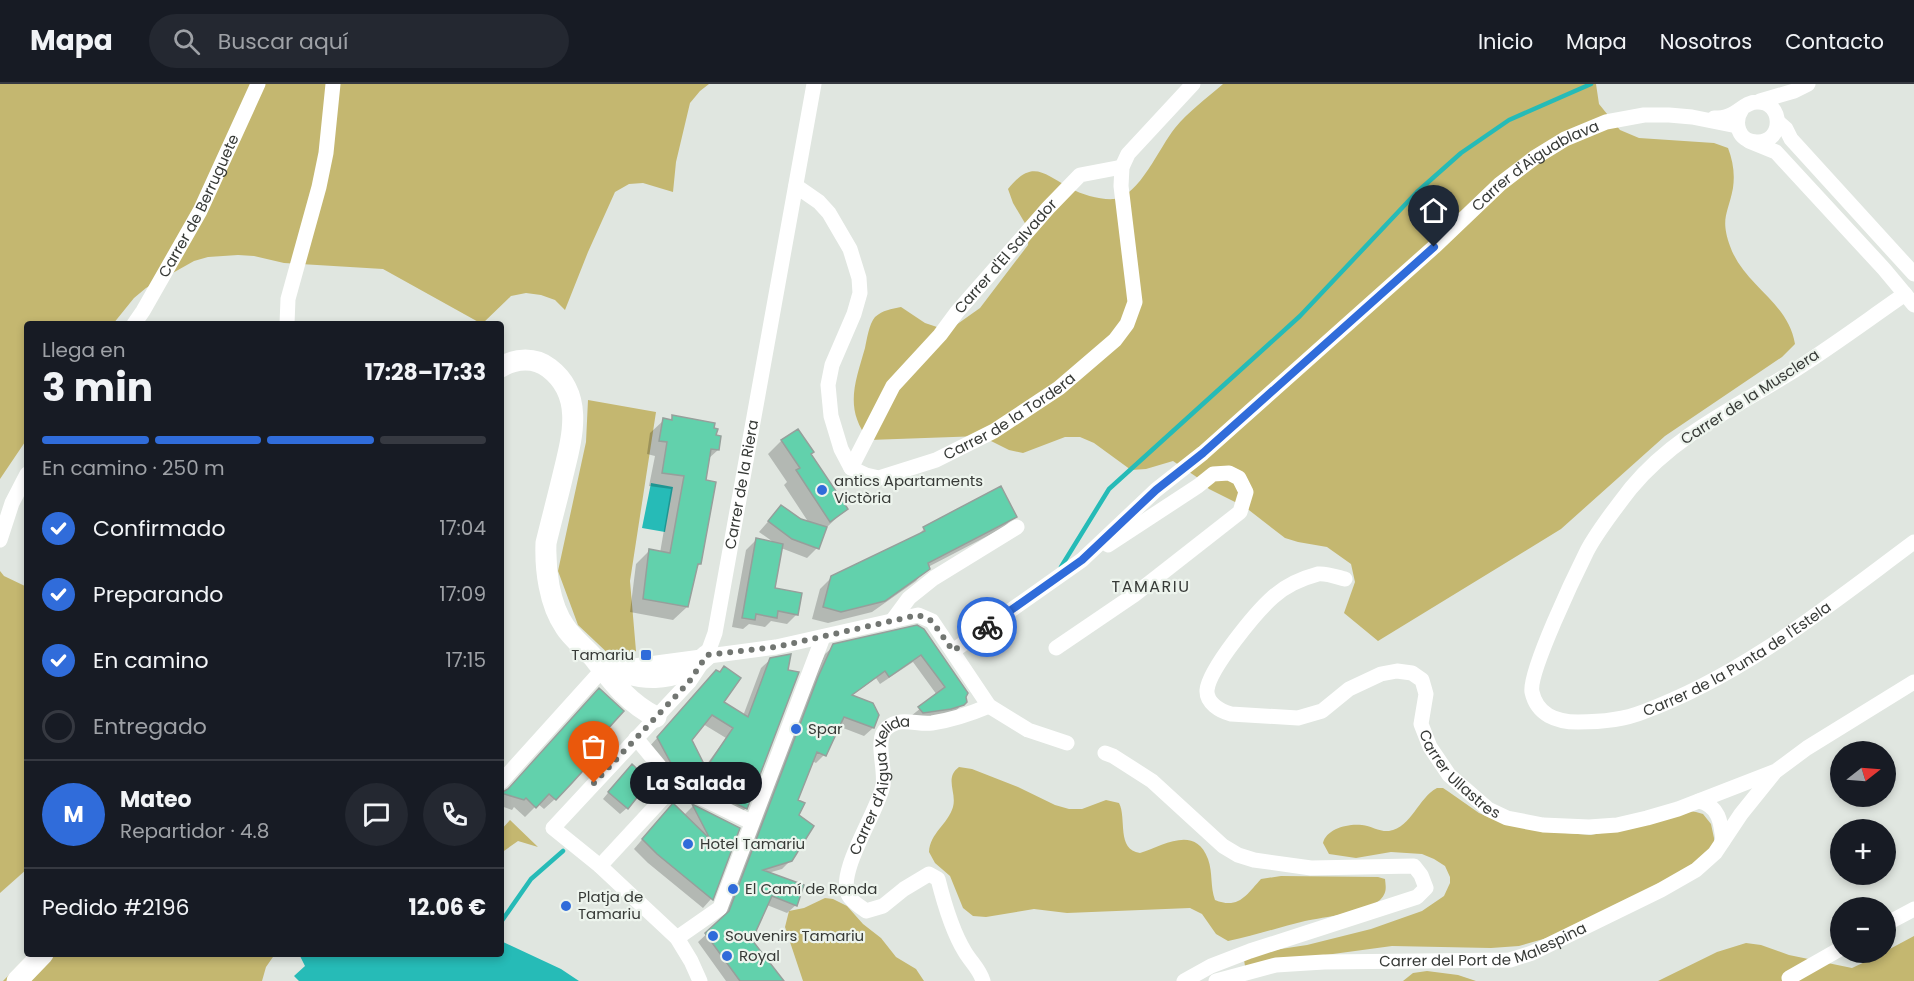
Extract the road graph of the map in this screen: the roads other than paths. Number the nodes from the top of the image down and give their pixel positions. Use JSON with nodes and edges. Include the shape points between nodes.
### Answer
{"nodes":[{"id":1,"x":258,"y":84,"type":"edge"},
{"id":2,"x":333,"y":84,"type":"edge"},
{"id":3,"x":814,"y":84,"type":"edge"},
{"id":4,"x":1193,"y":84,"type":"edge"},
{"id":5,"x":1809,"y":84,"type":"edge"},
{"id":6,"x":1760,"y":101,"type":"junction"},
{"id":7,"x":1742,"y":108,"type":"junction"},
{"id":8,"x":1706,"y":119,"type":"junction"},
{"id":9,"x":1778,"y":121,"type":"junction"},
{"id":10,"x":1737,"y":126,"type":"junction"},
{"id":11,"x":1749,"y":141,"type":"junction"},
{"id":12,"x":1122,"y":167,"type":"junction"},
{"id":13,"x":796,"y":186,"type":"junction"},
{"id":14,"x":1914,"y":274,"type":"edge"},
{"id":15,"x":1909,"y":300,"type":"edge"},
{"id":16,"x":136,"y":321,"type":"edge"},
{"id":17,"x":287,"y":321,"type":"edge"},
{"id":18,"x":504,"y":365,"type":"edge"},
{"id":19,"x":851,"y":468,"type":"junction"},
{"id":20,"x":24,"y":480,"type":"edge"},
{"id":21,"x":1017,"y":526,"type":"dead end"},
{"id":22,"x":0,"y":540,"type":"edge"},
{"id":23,"x":1914,"y":542,"type":"edge"},
{"id":24,"x":1082,"y":560,"type":"junction"},
{"id":25,"x":1345,"y":579,"type":"dead end"},
{"id":26,"x":892,"y":621,"type":"junction"},
{"id":27,"x":823,"y":637,"type":"junction"},
{"id":28,"x":1056,"y":648,"type":"dead end"},
{"id":29,"x":953,"y":651,"type":"junction"},
{"id":30,"x":707,"y":655,"type":"junction"},
{"id":31,"x":603,"y":665,"type":"junction"},
{"id":32,"x":1914,"y":682,"type":"edge"},
{"id":33,"x":989,"y":706,"type":"junction"},
{"id":34,"x":1541,"y":712,"type":"joint"},
{"id":35,"x":656,"y":717,"type":"junction"},
{"id":36,"x":636,"y":738,"type":"junction"},
{"id":37,"x":1067,"y":743,"type":"dead end"},
{"id":38,"x":1105,"y":753,"type":"dead end"},
{"id":39,"x":1776,"y":771,"type":"junction"},
{"id":40,"x":504,"y":779,"type":"edge"},
{"id":41,"x":675,"y":785,"type":"junction"},
{"id":42,"x":1699,"y":801,"type":"junction"},
{"id":43,"x":751,"y":822,"type":"junction"},
{"id":44,"x":1723,"y":841,"type":"junction"},
{"id":45,"x":600,"y":866,"type":"junction"},
{"id":46,"x":1914,"y":909,"type":"edge"},
{"id":47,"x":1896,"y":919,"type":"edge"},
{"id":48,"x":678,"y":938,"type":"junction"},
{"id":49,"x":1830,"y":955,"type":"edge"},
{"id":50,"x":40,"y":957,"type":"edge"},
{"id":51,"x":1790,"y":978,"type":"dead end"},
{"id":52,"x":17,"y":981,"type":"edge"},
{"id":53,"x":700,"y":981,"type":"edge"},
{"id":54,"x":983,"y":981,"type":"edge"},
{"id":55,"x":1184,"y":981,"type":"edge"},
{"id":56,"x":1216,"y":981,"type":"edge"}],
"edges":[{"from":1,"to":16,"type":"street","name":"Carrer de Berruguete","via":[[200,211]]},
{"from":2,"to":17,"type":"street","via":[[326,153],[288,299]]},
{"from":3,"to":13,"type":"street","name":"Carrer de la Riera"},
{"from":4,"to":12,"type":"street","via":[[1128,154]]},
{"from":5,"to":6,"type":"street"},
{"from":5,"to":9,"type":"street","via":[[1792,97]]},
{"from":6,"to":7,"type":"street"},
{"from":6,"to":9,"type":"street","via":[[1770,105]]},
{"from":7,"to":8,"type":"street","name":"Carrer d'Aiguablava","via":[[1729,116]]},
{"from":7,"to":10,"type":"street"},
{"from":8,"to":10,"type":"street","name":"Carrer d'Aiguablava"},
{"from":8,"to":24,"type":"street","name":"Carrer d'Aiguablava","via":[[1644,115],[1606,122],[1565,139],[1534,158],[1500,184]]},
{"from":9,"to":11,"type":"street","via":[[1769,139]]},
{"from":9,"to":14,"type":"street"},
{"from":10,"to":11,"type":"street"},
{"from":11,"to":15,"type":"street","via":[[1776,152]]},
{"from":12,"to":19,"type":"street","name":"Carrer d'El Salvador","via":[[1080,175],[1048,208],[893,386]]},
{"from":12,"to":19,"type":"street","name":"Carrer de la Tordera","via":[[1135,302],[1128,324],[1115,340],[1040,400],[993,431],[936,460],[879,478]]},
{"from":13,"to":19,"type":"street","via":[[829,213],[850,249],[859,278],[860,293],[854,314],[832,365],[828,385],[831,416]]},
{"from":13,"to":30,"type":"street","name":"Carrer de la Riera","via":[[715,633]]},
{"from":15,"to":34,"type":"street","name":"Carrer de la Musclera","via":[[1697,428],[1664,454],[1632,488],[1588,549],[1537,661],[1531,682]]},
{"from":18,"to":31,"type":"street","via":[[530,359],[558,375],[567,389],[573,433],[546,543],[550,590],[564,626]]},
{"from":20,"to":22,"type":"street"},
{"from":21,"to":26,"type":"street","via":[[934,578],[909,598]]},
{"from":23,"to":34,"type":"street","name":"Carrer de la Punta de l'Estela","via":[[1744,663],[1698,688],[1641,713],[1601,722],[1566,722]]},
{"from":24,"to":28,"type":"street","via":[[1137,528],[1213,474],[1229,473],[1239,478],[1246,492],[1240,512],[1134,595]]},
{"from":24,"to":29,"type":"street","name":"Carrer d'Aiguablava"},
{"from":25,"to":42,"type":"street","name":"Carrer Ullastres","via":[[1321,573],[1274,596],[1237,637],[1211,679],[1207,691],[1210,702],[1231,714],[1298,718],[1322,711],[1349,689],[1381,674],[1412,673],[1422,680],[1425,694],[1421,724],[1430,747],[1449,775],[1488,809],[1507,818],[1543,825],[1617,825]]},
{"from":26,"to":27,"type":"street"},
{"from":26,"to":29,"type":"street","via":[[925,616]]},
{"from":27,"to":30,"type":"street"},
{"from":27,"to":43,"type":"street"},
{"from":29,"to":33,"type":"street"},
{"from":30,"to":31,"type":"street","via":[[697,665],[663,677],[637,678]]},
{"from":30,"to":35,"type":"street","name":"Carrer de la Riera","via":[[689,682]]},
{"from":31,"to":35,"type":"street","via":[[625,696]]},
{"from":31,"to":40,"type":"street"},
{"from":32,"to":39,"type":"street","name":"Carrer Ullastres"},
{"from":33,"to":37,"type":"street","via":[[1029,730]]},
{"from":33,"to":54,"type":"street","name":"Carrer d'Aigua Xelida","via":[[954,718],[928,723],[900,721],[886,728],[880,740],[883,786],[845,879],[848,896],[866,911],[883,906],[929,874],[938,879],[964,951]]},
{"from":35,"to":36,"type":"street","name":"Carrer de la Riera"},
{"from":36,"to":41,"type":"street"},
{"from":36,"to":45,"type":"street","name":"Carrer de la Riera","via":[[553,828]]},
{"from":38,"to":55,"type":"street","via":[[1152,781],[1238,855],[1311,868],[1414,866],[1426,888],[1417,897],[1250,951]]},
{"from":39,"to":42,"type":"street","name":"Carrer Ullastres"},
{"from":39,"to":44,"type":"street","name":"Carrer del Port de Malespina"},
{"from":41,"to":43,"type":"street"},
{"from":41,"to":45,"type":"street"},
{"from":42,"to":44,"type":"street","via":[[1714,809]]},
{"from":43,"to":48,"type":"street","via":[[720,908]]},
{"from":44,"to":56,"type":"street","name":"Carrer del Port de Malespina","via":[[1696,870],[1661,890],[1510,960],[1276,965]]},
{"from":45,"to":48,"type":"street"},
{"from":46,"to":47,"type":"street"},
{"from":48,"to":53,"type":"street"},
{"from":49,"to":51,"type":"street"},
{"from":50,"to":52,"type":"street"}]}
